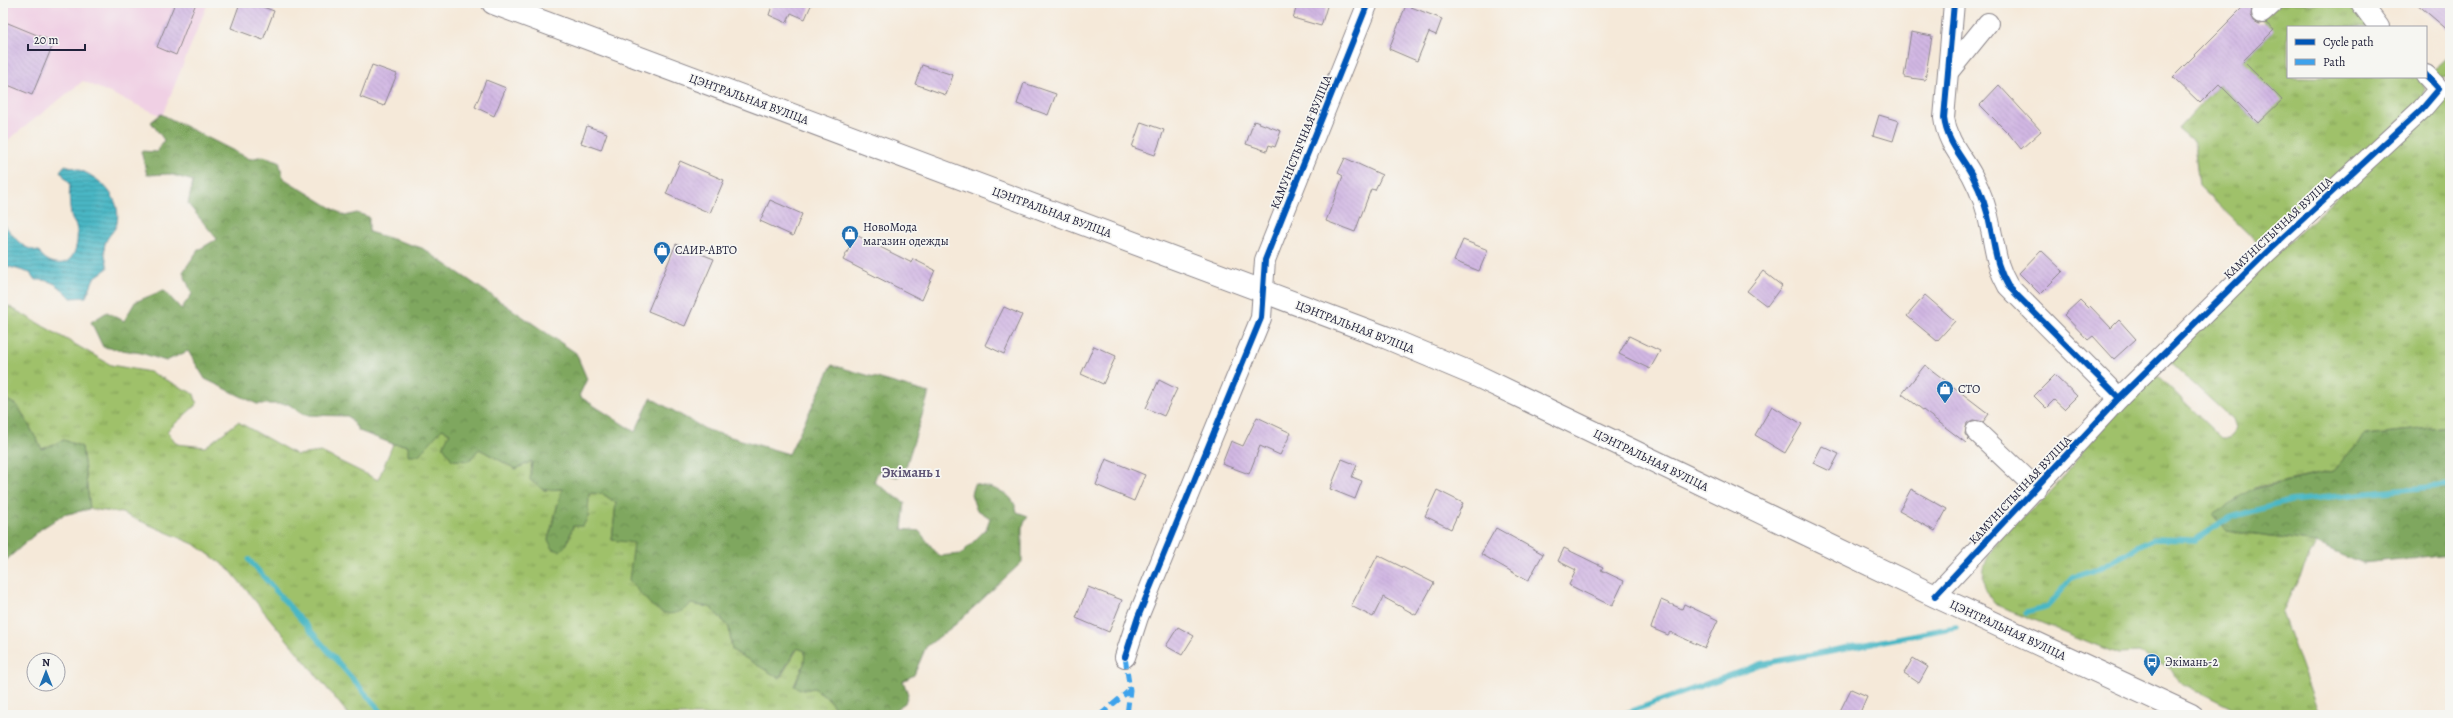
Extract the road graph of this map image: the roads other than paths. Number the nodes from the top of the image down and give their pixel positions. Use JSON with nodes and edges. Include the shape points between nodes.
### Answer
{"nodes":[{"id":1,"x":493,"y":3,"type":"edge"},
{"id":2,"x":1368,"y":3,"type":"edge"},
{"id":3,"x":1954,"y":3,"type":"edge"},
{"id":4,"x":2361,"y":3,"type":"edge"},
{"id":5,"x":1988,"y":23,"type":"dead end"},
{"id":6,"x":2378,"y":26,"type":"edge"},
{"id":7,"x":1949,"y":71,"type":"junction"},
{"id":8,"x":2427,"y":76,"type":"edge"},
{"id":9,"x":2445,"y":85,"type":"edge"},
{"id":10,"x":1263,"y":291,"type":"junction"},
{"id":11,"x":2119,"y":398,"type":"junction"},
{"id":12,"x":1976,"y":431,"type":"dead end"},
{"id":13,"x":2037,"y":489,"type":"junction"},
{"id":14,"x":1935,"y":596,"type":"junction"},
{"id":15,"x":1125,"y":657,"type":"dead end"},
{"id":16,"x":2190,"y":715,"type":"edge"}],
"edges":[{"from":1,"to":10,"type":"main road","name":"ЦЭНТРАЛЬНАЯ ВУЛІЦА"},
{"from":2,"to":10,"type":"street","name":"КАМУНІСТЫЧНАЯ ВУЛІЦА","via":[[1265,260]]},
{"from":3,"to":7,"type":"street"},
{"from":4,"to":6,"type":"street"},
{"from":5,"to":7,"type":"street"},
{"from":7,"to":11,"type":"street","via":[[1944,118],[1946,132],[1984,203],[1998,269],[2008,286]]},
{"from":8,"to":9,"type":"street","name":"КАМУНІСТЫЧНАЯ ВУЛІЦА"},
{"from":9,"to":11,"type":"street","name":"КАМУНІСТЫЧНАЯ ВУЛІЦА","via":[[2267,252]]},
{"from":10,"to":14,"type":"main road","name":"ЦЭНТРАЛЬНАЯ ВУЛІЦА","via":[[1386,337],[1473,374]]},
{"from":10,"to":15,"type":"street","name":"КАМУНІСТЫЧНАЯ ВУЛІЦА","via":[[1261,318],[1138,617]]},
{"from":11,"to":13,"type":"street","name":"КАМУНІСТЫЧНАЯ ВУЛІЦА"},
{"from":12,"to":13,"type":"street"},
{"from":13,"to":14,"type":"street","name":"КАМУНІСТЫЧНАЯ ВУЛІЦА"},
{"from":14,"to":16,"type":"main road","name":"ЦЭНТРАЛЬНАЯ ВУЛІЦА"}]}
